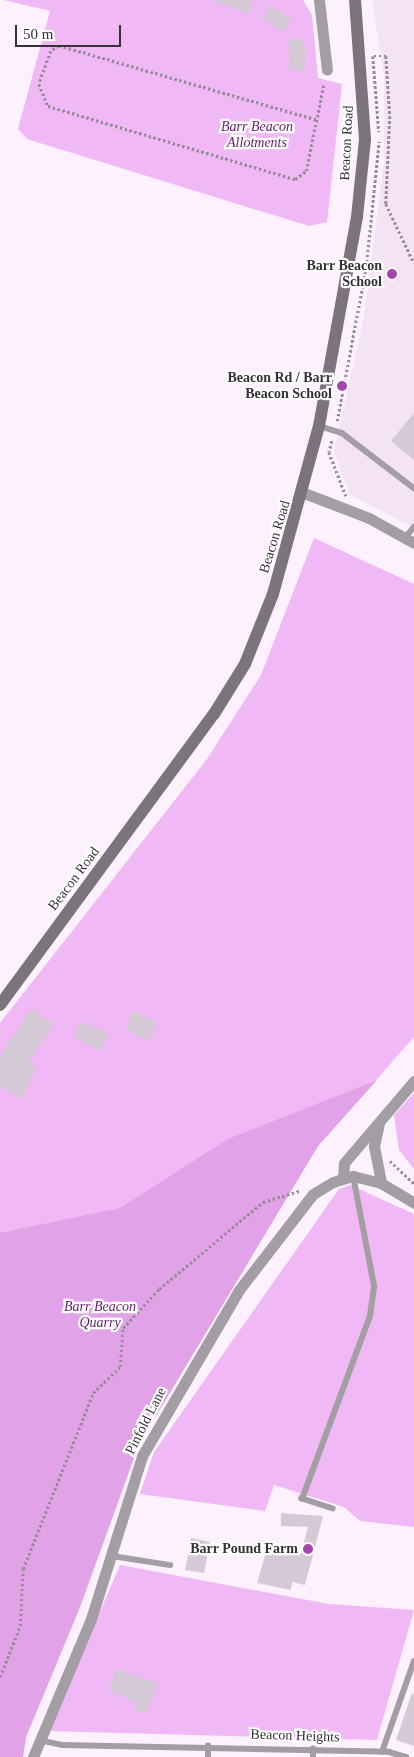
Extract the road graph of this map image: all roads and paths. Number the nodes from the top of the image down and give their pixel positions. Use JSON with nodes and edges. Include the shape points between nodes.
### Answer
{"nodes":[{"id":1,"x":319,"y":0,"type":"edge"},
{"id":2,"x":355,"y":0,"type":"edge"},
{"id":3,"x":374,"y":56,"type":"dead end"},
{"id":4,"x":327,"y":70,"type":"joint"},
{"id":5,"x":316,"y":120,"type":"junction"},
{"id":6,"x":414,"y":263,"type":"edge"},
{"id":7,"x":319,"y":426,"type":"junction"},
{"id":8,"x":336,"y":431,"type":"junction"},
{"id":9,"x":414,"y":488,"type":"edge"},
{"id":10,"x":304,"y":493,"type":"junction"},
{"id":11,"x":352,"y":512,"type":"junction"},
{"id":12,"x":414,"y":527,"type":"edge"},
{"id":13,"x":410,"y":540,"type":"edge"},
{"id":14,"x":0,"y":1005,"type":"edge"},
{"id":15,"x":414,"y":1080,"type":"edge"},
{"id":16,"x":380,"y":1119,"type":"junction"},
{"id":17,"x":386,"y":1154,"type":"dead end"},
{"id":18,"x":348,"y":1177,"type":"junction"},
{"id":19,"x":380,"y":1183,"type":"junction"},
{"id":20,"x":414,"y":1183,"type":"edge"},
{"id":21,"x":313,"y":1194,"type":"junction"},
{"id":22,"x":414,"y":1203,"type":"edge"},
{"id":23,"x":333,"y":1509,"type":"dead end"},
{"id":24,"x":112,"y":1556,"type":"junction"},
{"id":25,"x":170,"y":1565,"type":"dead end"},
{"id":26,"x":414,"y":1661,"type":"edge"},
{"id":27,"x":0,"y":1677,"type":"edge"},
{"id":28,"x":37,"y":1740,"type":"junction"},
{"id":29,"x":208,"y":1746,"type":"junction"},
{"id":30,"x":313,"y":1749,"type":"junction"},
{"id":31,"x":382,"y":1752,"type":"junction"},
{"id":32,"x":32,"y":1757,"type":"edge"},
{"id":33,"x":208,"y":1757,"type":"edge"},
{"id":34,"x":313,"y":1757,"type":"edge"},
{"id":35,"x":406,"y":1757,"type":"edge"}],
"edges":[{"from":1,"to":4,"type":"street"},
{"from":2,"to":7,"type":"main road","name":"Beacon Road","via":[[365,139],[357,217]]},
{"from":3,"to":6,"type":"path","via":[[386,56],[390,116],[386,204]]},
{"from":4,"to":5,"type":"path"},
{"from":5,"to":5,"type":"path","via":[[59,46],[51,51],[39,84],[48,106],[295,179],[306,171]]},
{"from":7,"to":8,"type":"lane"},
{"from":7,"to":10,"type":"main road","name":"Beacon Road"},
{"from":8,"to":9,"type":"lane"},
{"from":8,"to":11,"type":"path","via":[[328,452]]},
{"from":10,"to":11,"type":"street"},
{"from":10,"to":14,"type":"main road","name":"Beacon Road","via":[[273,594],[245,664],[182,762]]},
{"from":11,"to":13,"type":"street"},
{"from":12,"to":13,"type":"lane"},
{"from":15,"to":16,"type":"street"},
{"from":16,"to":18,"type":"street","via":[[344,1163]]},
{"from":16,"to":19,"type":"street","via":[[374,1146]]},
{"from":17,"to":20,"type":"path","via":[[403,1178]]},
{"from":18,"to":19,"type":"street"},
{"from":18,"to":21,"type":"street","name":"Pinfold Lane"},
{"from":18,"to":23,"type":"lane","via":[[374,1286],[370,1316],[302,1499]]},
{"from":19,"to":22,"type":"street"},
{"from":21,"to":24,"type":"street","name":"Pinfold Lane","via":[[238,1290],[142,1456]]},
{"from":21,"to":27,"type":"path","via":[[297,1190],[263,1202],[159,1289],[123,1328],[120,1367],[93,1393],[23,1569],[20,1626]]},
{"from":24,"to":25,"type":"lane"},
{"from":24,"to":28,"type":"street","name":"Pinfold Lane","via":[[91,1619]]},
{"from":26,"to":31,"type":"lane"},
{"from":28,"to":29,"type":"lane","name":"Beacon Heights","via":[[62,1744]]},
{"from":28,"to":32,"type":"street","name":"Pinfold Lane"},
{"from":29,"to":30,"type":"lane","name":"Beacon Heights"},
{"from":29,"to":33,"type":"lane"},
{"from":30,"to":31,"type":"lane","name":"Beacon Heights"},
{"from":30,"to":34,"type":"lane"},
{"from":31,"to":35,"type":"lane","name":"Beacon Heights"}]}
